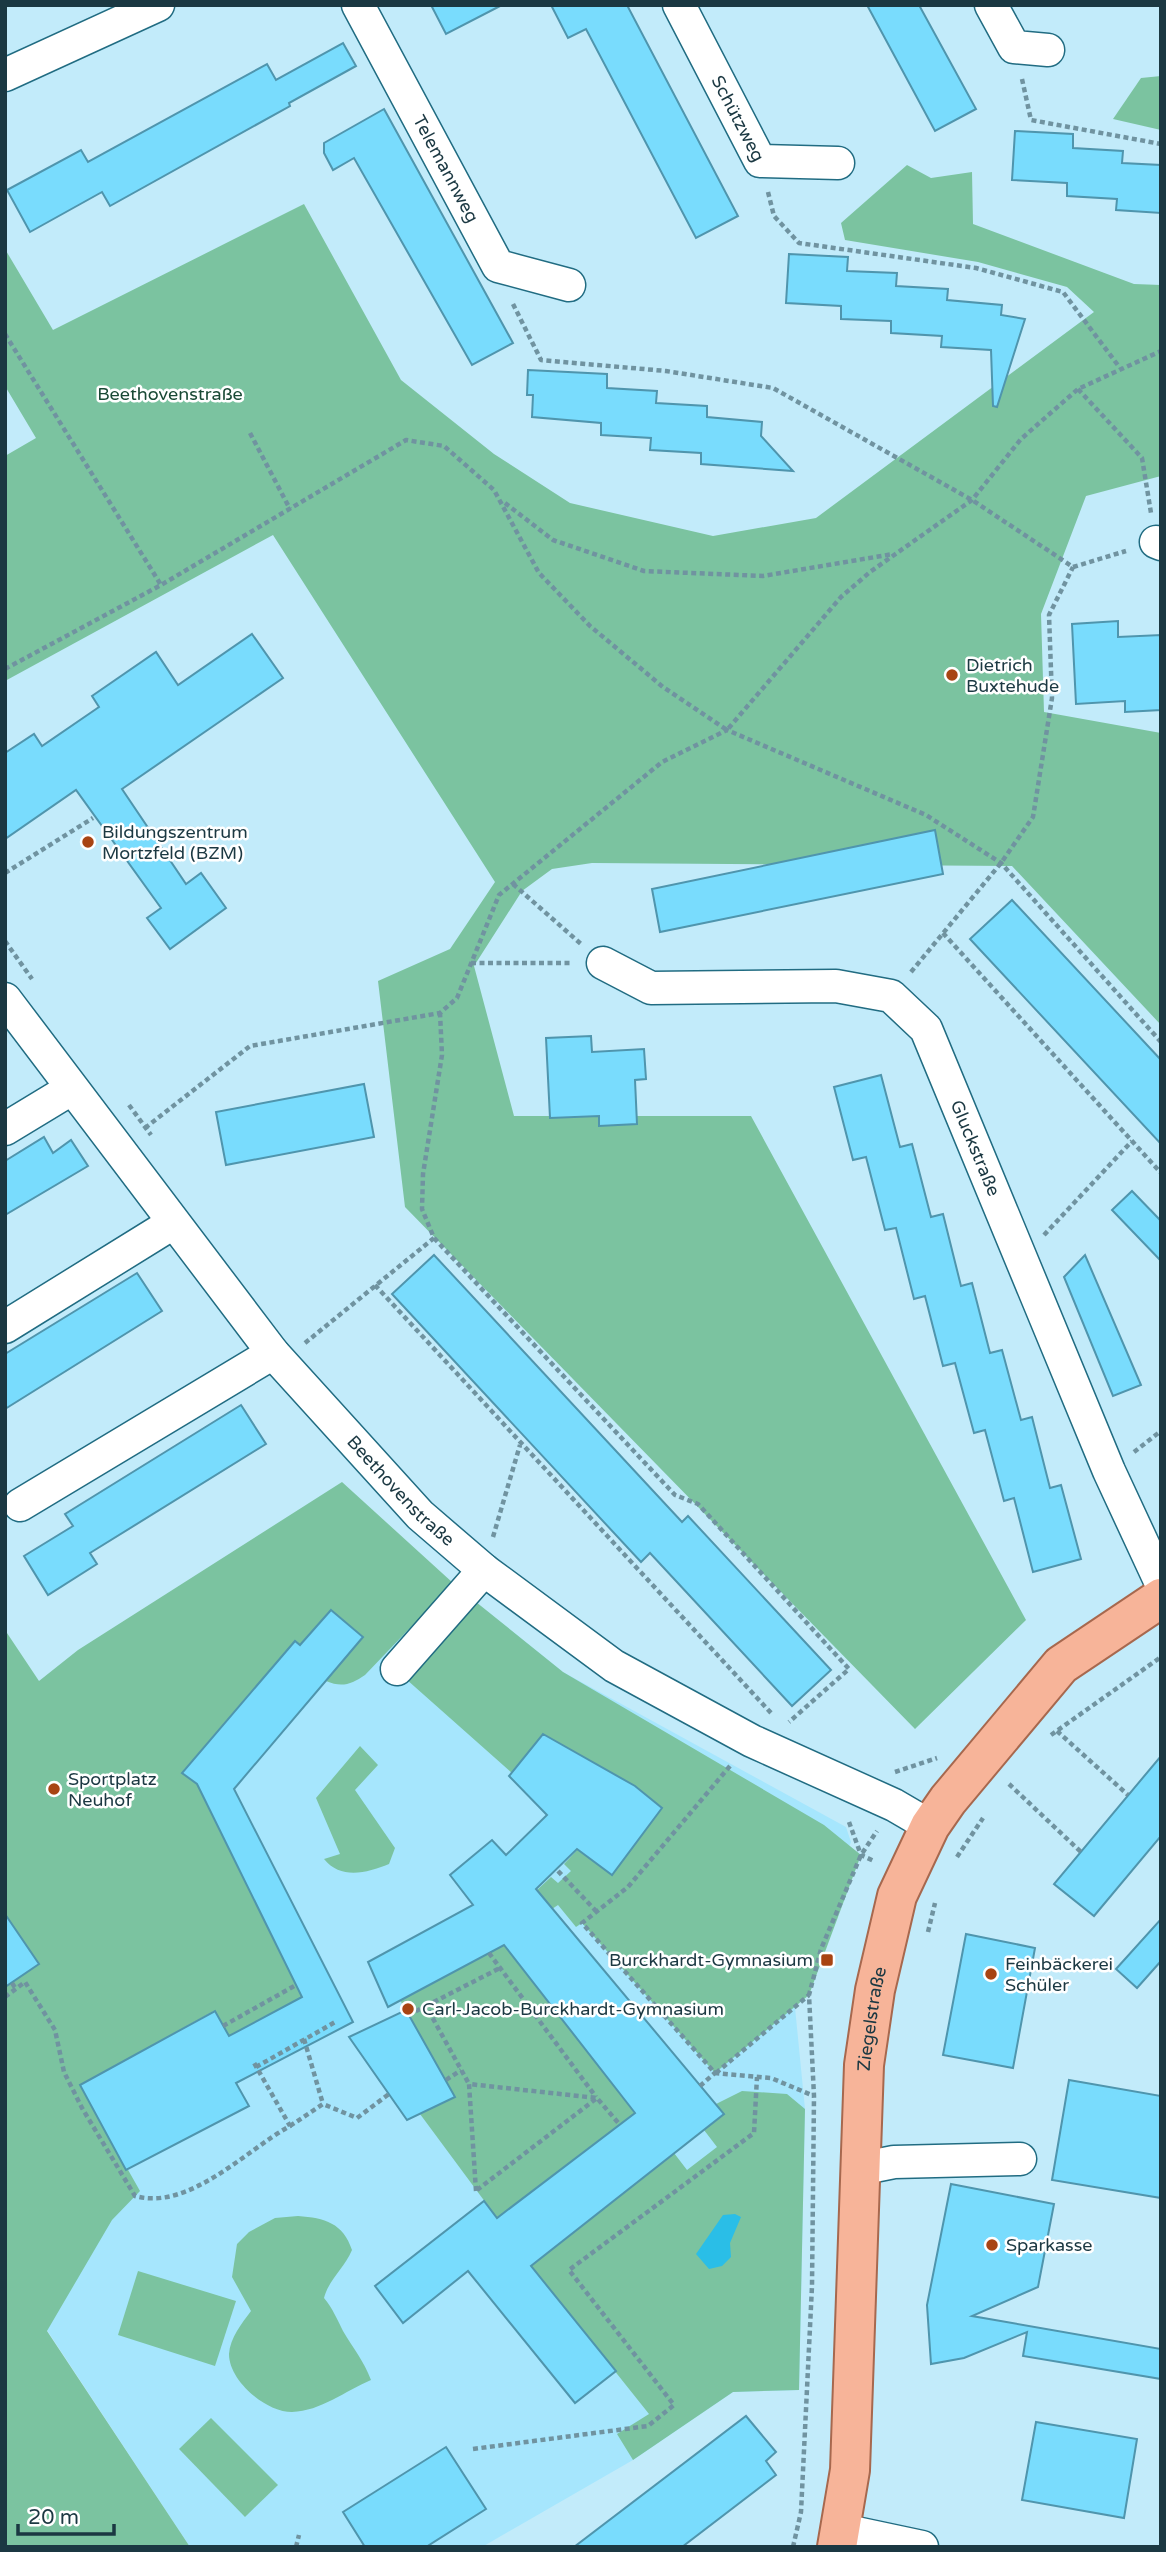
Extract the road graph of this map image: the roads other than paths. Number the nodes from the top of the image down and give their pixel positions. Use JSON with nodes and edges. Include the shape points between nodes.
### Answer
{"nodes":[{"id":1,"x":158,"y":5,"type":"edge"},
{"id":2,"x":358,"y":5,"type":"edge"},
{"id":3,"x":679,"y":5,"type":"edge"},
{"id":4,"x":991,"y":5,"type":"edge"},
{"id":5,"x":1048,"y":50,"type":"dead end"},
{"id":6,"x":5,"y":75,"type":"edge"},
{"id":7,"x":838,"y":163,"type":"dead end"},
{"id":8,"x":569,"y":285,"type":"dead end"},
{"id":9,"x":603,"y":963,"type":"road end"},
{"id":10,"x":5,"y":999,"type":"edge"},
{"id":11,"x":71,"y":1089,"type":"junction"},
{"id":12,"x":5,"y":1129,"type":"edge"},
{"id":13,"x":173,"y":1223,"type":"junction"},
{"id":14,"x":5,"y":1327,"type":"edge"},
{"id":15,"x":277,"y":1358,"type":"junction"},
{"id":16,"x":20,"y":1505,"type":"dead end"},
{"id":17,"x":493,"y":1559,"type":"junction"},
{"id":18,"x":1161,"y":1583,"type":"edge"},
{"id":19,"x":1161,"y":1598,"type":"edge"},
{"id":20,"x":397,"y":1669,"type":"dead end"},
{"id":21,"x":930,"y":1826,"type":"junction"},
{"id":22,"x":1020,"y":2159,"type":"dead end"},
{"id":23,"x":859,"y":2169,"type":"junction"},
{"id":24,"x":839,"y":2538,"type":"edge"},
{"id":25,"x":922,"y":2547,"type":"edge"}],
"edges":[{"from":1,"to":6,"type":"street"},
{"from":2,"to":8,"type":"street","name":"Telemannweg","via":[[498,266]]},
{"from":3,"to":7,"type":"street","name":"Schützweg","via":[[760,161]]},
{"from":4,"to":5,"type":"street","via":[[1014,47]]},
{"from":9,"to":18,"type":"street","name":"Gluckstraße","via":[[651,988],[836,986],[891,996],[926,1029],[1109,1471]]},
{"from":10,"to":11,"type":"street","name":"Beethovenstraße"},
{"from":11,"to":12,"type":"street"},
{"from":11,"to":13,"type":"street","name":"Beethovenstraße"},
{"from":13,"to":14,"type":"street"},
{"from":13,"to":15,"type":"street","name":"Beethovenstraße"},
{"from":15,"to":16,"type":"street"},
{"from":15,"to":17,"type":"street","name":"Beethovenstraße","via":[[420,1515]]},
{"from":17,"to":20,"type":"street"},
{"from":17,"to":21,"type":"street","name":"Beethovenstraße","via":[[614,1666],[767,1733]]},
{"from":19,"to":21,"type":"main road","name":"Ziegelstraße","via":[[1061,1665]]},
{"from":21,"to":23,"type":"main road","name":"Ziegelstraße","via":[[897,1896],[875,1990],[864,2066]]},
{"from":22,"to":23,"type":"street","via":[[894,2162]]},
{"from":23,"to":24,"type":"main road","name":"Ziegelstraße","via":[[850,2470]]},
{"from":24,"to":25,"type":"street"}]}
